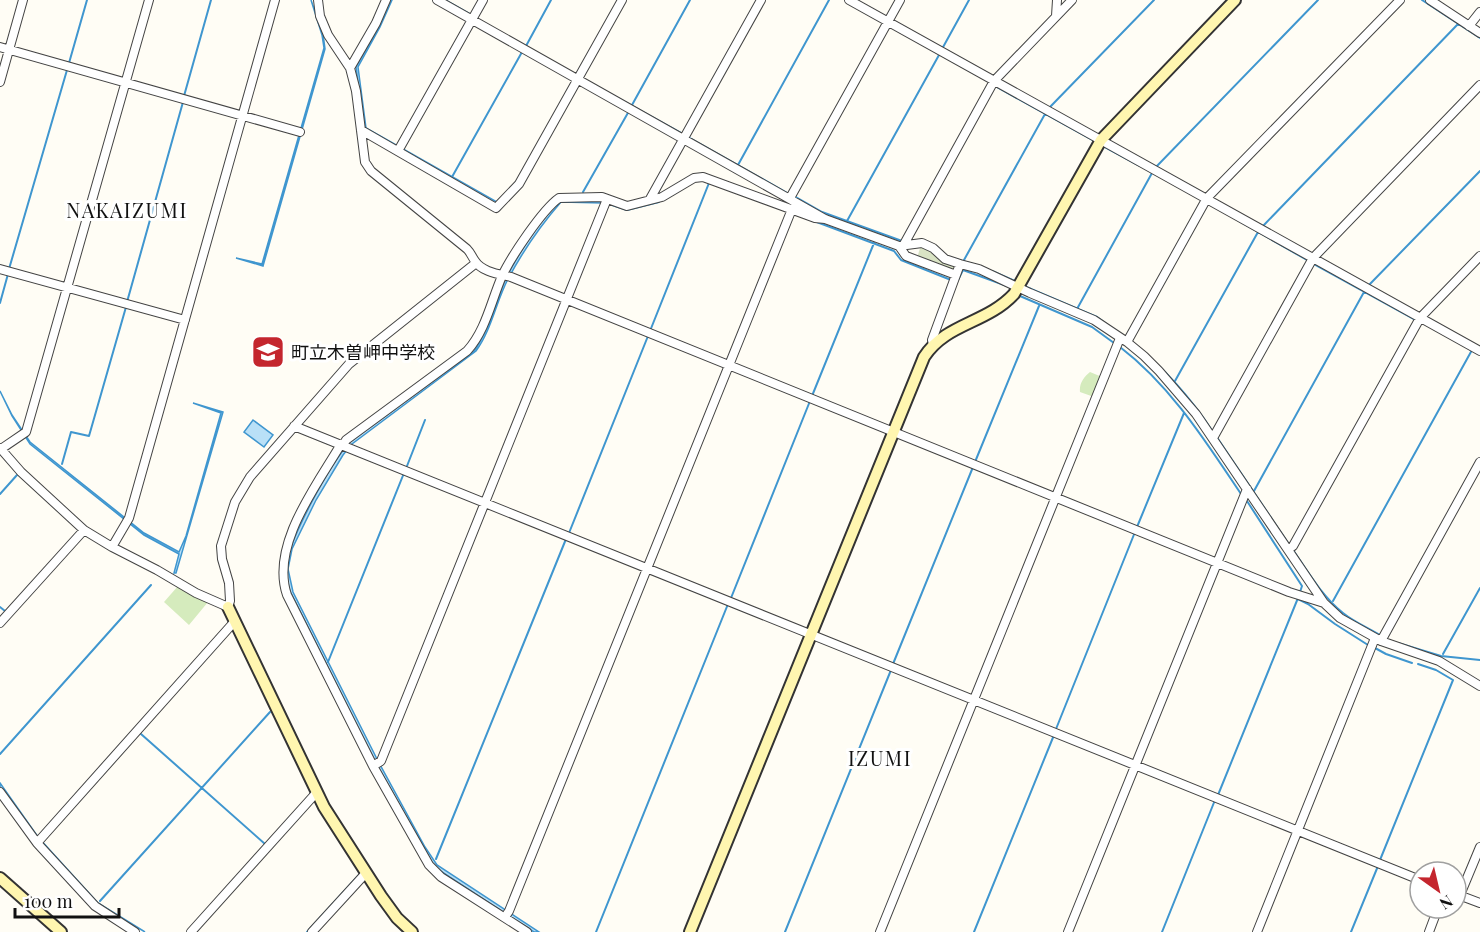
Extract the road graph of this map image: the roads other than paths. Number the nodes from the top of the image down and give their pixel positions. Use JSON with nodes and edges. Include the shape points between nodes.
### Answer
{"nodes":[{"id":1,"x":23,"y":0,"type":"edge"},
{"id":2,"x":149,"y":0,"type":"edge"},
{"id":3,"x":275,"y":0,"type":"edge"},
{"id":4,"x":318,"y":0,"type":"edge"},
{"id":5,"x":386,"y":0,"type":"edge"},
{"id":6,"x":437,"y":0,"type":"edge"},
{"id":7,"x":483,"y":0,"type":"edge"},
{"id":8,"x":622,"y":0,"type":"edge"},
{"id":9,"x":761,"y":0,"type":"edge"},
{"id":10,"x":849,"y":0,"type":"edge"},
{"id":11,"x":900,"y":0,"type":"edge"},
{"id":12,"x":1057,"y":0,"type":"edge"},
{"id":13,"x":1072,"y":0,"type":"edge"},
{"id":14,"x":1235,"y":0,"type":"edge"},
{"id":15,"x":1400,"y":0,"type":"edge"},
{"id":16,"x":1430,"y":0,"type":"edge"},
{"id":17,"x":1480,"y":12,"type":"edge"},
{"id":18,"x":1056,"y":16,"type":"junction"},
{"id":19,"x":471,"y":20,"type":"junction"},
{"id":20,"x":887,"y":24,"type":"junction"},
{"id":21,"x":1469,"y":26,"type":"junction"},
{"id":22,"x":1480,"y":33,"type":"edge"},
{"id":23,"x":0,"y":47,"type":"edge"},
{"id":24,"x":9,"y":50,"type":"junction"},
{"id":25,"x":350,"y":69,"type":"junction"},
{"id":26,"x":578,"y":79,"type":"junction"},
{"id":27,"x":994,"y":81,"type":"junction"},
{"id":28,"x":0,"y":82,"type":"edge"},
{"id":29,"x":126,"y":82,"type":"junction"},
{"id":30,"x":1480,"y":85,"type":"edge"},
{"id":31,"x":242,"y":115,"type":"junction"},
{"id":32,"x":361,"y":130,"type":"junction"},
{"id":33,"x":300,"y":132,"type":"dead end"},
{"id":34,"x":684,"y":138,"type":"junction"},
{"id":35,"x":1101,"y":140,"type":"junction"},
{"id":36,"x":399,"y":149,"type":"junction"},
{"id":37,"x":790,"y":198,"type":"junction"},
{"id":38,"x":1207,"y":198,"type":"junction"},
{"id":39,"x":607,"y":199,"type":"junction"},
{"id":40,"x":650,"y":199,"type":"junction"},
{"id":41,"x":792,"y":209,"type":"junction"},
{"id":42,"x":825,"y":219,"type":"junction"},
{"id":43,"x":903,"y":244,"type":"junction"},
{"id":44,"x":1480,"y":256,"type":"edge"},
{"id":45,"x":1313,"y":258,"type":"junction"},
{"id":46,"x":476,"y":263,"type":"junction"},
{"id":47,"x":960,"y":264,"type":"junction"},
{"id":48,"x":0,"y":268,"type":"edge"},
{"id":49,"x":956,"y":275,"type":"junction"},
{"id":50,"x":506,"y":276,"type":"junction"},
{"id":51,"x":68,"y":287,"type":"junction"},
{"id":52,"x":1019,"y":287,"type":"junction"},
{"id":53,"x":567,"y":300,"type":"junction"},
{"id":54,"x":1420,"y":318,"type":"junction"},
{"id":55,"x":185,"y":320,"type":"junction"},
{"id":56,"x":1124,"y":340,"type":"junction"},
{"id":57,"x":933,"y":345,"type":"junction"},
{"id":58,"x":1480,"y":351,"type":"edge"},
{"id":59,"x":729,"y":366,"type":"junction"},
{"id":60,"x":294,"y":426,"type":"junction"},
{"id":61,"x":892,"y":432,"type":"junction"},
{"id":62,"x":1213,"y":438,"type":"junction"},
{"id":63,"x":345,"y":445,"type":"junction"},
{"id":64,"x":0,"y":448,"type":"edge"},
{"id":65,"x":1480,"y":462,"type":"edge"},
{"id":66,"x":1247,"y":489,"type":"junction"},
{"id":67,"x":1055,"y":497,"type":"junction"},
{"id":68,"x":486,"y":502,"type":"junction"},
{"id":69,"x":84,"y":530,"type":"junction"},
{"id":70,"x":112,"y":547,"type":"junction"},
{"id":71,"x":1288,"y":550,"type":"junction"},
{"id":72,"x":1218,"y":562,"type":"junction"},
{"id":73,"x":648,"y":568,"type":"junction"},
{"id":74,"x":1324,"y":603,"type":"junction"},
{"id":75,"x":228,"y":607,"type":"junction"},
{"id":76,"x":235,"y":621,"type":"junction"},
{"id":77,"x":0,"y":623,"type":"edge"},
{"id":78,"x":810,"y":634,"type":"junction"},
{"id":79,"x":1378,"y":640,"type":"junction"},
{"id":80,"x":1480,"y":686,"type":"edge"},
{"id":81,"x":974,"y":700,"type":"junction"},
{"id":82,"x":377,"y":764,"type":"junction"},
{"id":83,"x":1136,"y":765,"type":"junction"},
{"id":84,"x":0,"y":792,"type":"edge"},
{"id":85,"x":316,"y":792,"type":"junction"},
{"id":86,"x":1298,"y":830,"type":"junction"},
{"id":87,"x":39,"y":841,"type":"junction"},
{"id":88,"x":1480,"y":847,"type":"edge"},
{"id":89,"x":366,"y":873,"type":"junction"},
{"id":90,"x":1468,"y":873,"type":"edge"},
{"id":91,"x":1408,"y":875,"type":"edge"},
{"id":92,"x":0,"y":878,"type":"edge"},
{"id":93,"x":507,"y":915,"type":"junction"},
{"id":94,"x":59,"y":931,"type":"edge"},
{"id":95,"x":135,"y":932,"type":"edge"},
{"id":96,"x":190,"y":932,"type":"edge"},
{"id":97,"x":312,"y":932,"type":"edge"},
{"id":98,"x":411,"y":932,"type":"edge"},
{"id":99,"x":527,"y":932,"type":"edge"},
{"id":100,"x":690,"y":932,"type":"edge"},
{"id":101,"x":880,"y":932,"type":"edge"},
{"id":102,"x":1068,"y":932,"type":"edge"},
{"id":103,"x":1257,"y":932,"type":"edge"}],
"edges":[{"from":1,"to":24,"type":"street"},
{"from":2,"to":29,"type":"street"},
{"from":3,"to":31,"type":"street"},
{"from":4,"to":25,"type":"street","via":[[328,35]]},
{"from":5,"to":25,"type":"street"},
{"from":6,"to":19,"type":"street"},
{"from":7,"to":19,"type":"street"},
{"from":8,"to":26,"type":"street"},
{"from":9,"to":34,"type":"street"},
{"from":10,"to":20,"type":"street"},
{"from":11,"to":20,"type":"street"},
{"from":12,"to":18,"type":"street"},
{"from":13,"to":18,"type":"street"},
{"from":14,"to":35,"type":"street"},
{"from":15,"to":38,"type":"street"},
{"from":16,"to":21,"type":"street"},
{"from":17,"to":21,"type":"street"},
{"from":18,"to":27,"type":"street"},
{"from":19,"to":26,"type":"street"},
{"from":19,"to":36,"type":"street"},
{"from":20,"to":27,"type":"street"},
{"from":20,"to":37,"type":"street"},
{"from":21,"to":22,"type":"street"},
{"from":23,"to":24,"type":"street"},
{"from":24,"to":28,"type":"street"},
{"from":24,"to":29,"type":"street"},
{"from":25,"to":32,"type":"street"},
{"from":26,"to":34,"type":"street"},
{"from":26,"to":36,"type":"street","via":[[519,184],[496,208]]},
{"from":27,"to":35,"type":"street"},
{"from":27,"to":43,"type":"street"},
{"from":29,"to":31,"type":"street"},
{"from":29,"to":51,"type":"street"},
{"from":30,"to":45,"type":"street"},
{"from":31,"to":33,"type":"street"},
{"from":31,"to":55,"type":"street"},
{"from":32,"to":36,"type":"street"},
{"from":32,"to":46,"type":"street","via":[[364,158],[371,171],[467,249]]},
{"from":34,"to":37,"type":"street"},
{"from":34,"to":40,"type":"street"},
{"from":35,"to":38,"type":"street"},
{"from":35,"to":52,"type":"street"},
{"from":37,"to":42,"type":"street"},
{"from":38,"to":45,"type":"street"},
{"from":38,"to":56,"type":"street"},
{"from":39,"to":40,"type":"street","via":[[627,206]]},
{"from":39,"to":50,"type":"street","via":[[559,198],[540,217]]},
{"from":39,"to":53,"type":"street"},
{"from":40,"to":41,"type":"street","via":[[703,177]]},
{"from":41,"to":42,"type":"street"},
{"from":41,"to":59,"type":"street"},
{"from":42,"to":43,"type":"street"},
{"from":43,"to":47,"type":"street","via":[[922,243]]},
{"from":43,"to":49,"type":"street","via":[[906,256]]},
{"from":44,"to":54,"type":"street"},
{"from":45,"to":54,"type":"street"},
{"from":45,"to":62,"type":"street"},
{"from":46,"to":50,"type":"street"},
{"from":46,"to":60,"type":"street","via":[[348,364]]},
{"from":47,"to":49,"type":"street"},
{"from":47,"to":52,"type":"street"},
{"from":48,"to":51,"type":"street"},
{"from":49,"to":57,"type":"street"},
{"from":50,"to":53,"type":"street"},
{"from":50,"to":63,"type":"street","via":[[478,338],[467,351],[346,440]]},
{"from":51,"to":55,"type":"street"},
{"from":51,"to":64,"type":"street","via":[[24,433]]},
{"from":52,"to":56,"type":"street","via":[[1094,320]]},
{"from":52,"to":57,"type":"street","via":[[996,311],[946,334]]},
{"from":53,"to":59,"type":"street"},
{"from":53,"to":68,"type":"street"},
{"from":54,"to":58,"type":"street"},
{"from":54,"to":71,"type":"street"},
{"from":55,"to":70,"type":"street","via":[[128,520]]},
{"from":56,"to":62,"type":"street","via":[[1160,371]]},
{"from":56,"to":67,"type":"street"},
{"from":57,"to":61,"type":"street","via":[[919,366]]},
{"from":59,"to":61,"type":"street"},
{"from":59,"to":73,"type":"street"},
{"from":60,"to":63,"type":"street"},
{"from":60,"to":75,"type":"street","via":[[250,477],[231,512],[221,552],[230,583]]},
{"from":61,"to":67,"type":"street"},
{"from":61,"to":78,"type":"street"},
{"from":62,"to":66,"type":"street"},
{"from":63,"to":68,"type":"street"},
{"from":63,"to":82,"type":"street","via":[[309,497],[287,545],[283,580],[287,595]]},
{"from":64,"to":69,"type":"street"},
{"from":65,"to":79,"type":"street"},
{"from":66,"to":71,"type":"street"},
{"from":66,"to":72,"type":"street"},
{"from":67,"to":72,"type":"street"},
{"from":67,"to":81,"type":"street"},
{"from":68,"to":73,"type":"street"},
{"from":68,"to":82,"type":"street"},
{"from":69,"to":70,"type":"street"},
{"from":69,"to":77,"type":"street"},
{"from":70,"to":75,"type":"street"},
{"from":71,"to":74,"type":"street"},
{"from":72,"to":74,"type":"street"},
{"from":72,"to":83,"type":"street"},
{"from":73,"to":78,"type":"street"},
{"from":73,"to":93,"type":"street"},
{"from":74,"to":79,"type":"street","via":[[1340,618]]},
{"from":75,"to":76,"type":"street"},
{"from":76,"to":85,"type":"street"},
{"from":76,"to":87,"type":"street"},
{"from":78,"to":81,"type":"street"},
{"from":78,"to":100,"type":"street"},
{"from":79,"to":80,"type":"street","via":[[1439,661]]},
{"from":79,"to":86,"type":"street"},
{"from":81,"to":83,"type":"street"},
{"from":81,"to":101,"type":"street"},
{"from":82,"to":93,"type":"street","via":[[429,865],[441,877]]},
{"from":83,"to":86,"type":"street"},
{"from":83,"to":102,"type":"street"},
{"from":84,"to":87,"type":"street"},
{"from":85,"to":89,"type":"street"},
{"from":85,"to":96,"type":"street"},
{"from":86,"to":91,"type":"street"},
{"from":86,"to":103,"type":"street"},
{"from":87,"to":95,"type":"street","via":[[95,906]]},
{"from":88,"to":90,"type":"street"},
{"from":89,"to":97,"type":"street"},
{"from":89,"to":98,"type":"street"},
{"from":92,"to":94,"type":"street"},
{"from":93,"to":99,"type":"street"}]}
